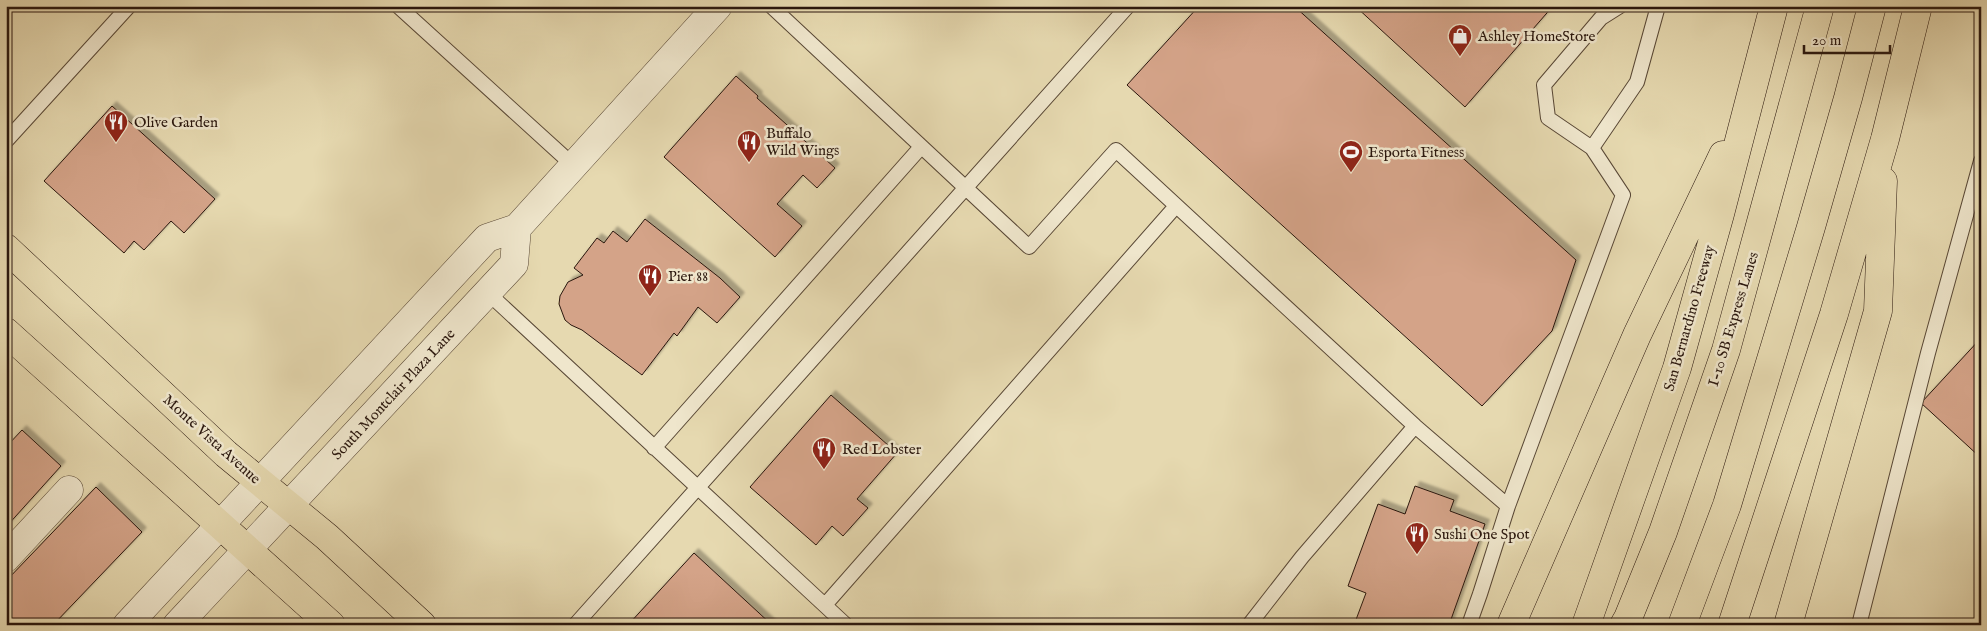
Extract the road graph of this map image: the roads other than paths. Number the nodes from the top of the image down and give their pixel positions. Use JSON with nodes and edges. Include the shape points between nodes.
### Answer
{"nodes":[{"id":1,"x":129,"y":6,"type":"edge"},
{"id":2,"x":398,"y":6,"type":"edge"},
{"id":3,"x":718,"y":6,"type":"edge"},
{"id":4,"x":771,"y":6,"type":"edge"},
{"id":5,"x":1128,"y":6,"type":"edge"},
{"id":6,"x":1620,"y":6,"type":"edge"},
{"id":7,"x":1658,"y":6,"type":"edge"},
{"id":8,"x":1774,"y":6,"type":"edge"},
{"id":9,"x":1820,"y":6,"type":"edge"},
{"id":10,"x":1872,"y":6,"type":"edge"},
{"id":11,"x":1918,"y":6,"type":"edge"},
{"id":12,"x":1751,"y":95,"type":"junction"},
{"id":13,"x":1885,"y":139,"type":"junction"},
{"id":14,"x":6,"y":142,"type":"edge"},
{"id":15,"x":921,"y":147,"type":"junction"},
{"id":16,"x":1592,"y":148,"type":"junction"},
{"id":17,"x":1981,"y":161,"type":"edge"},
{"id":18,"x":574,"y":166,"type":"junction"},
{"id":19,"x":964,"y":188,"type":"junction"},
{"id":20,"x":1176,"y":206,"type":"junction"},
{"id":21,"x":517,"y":228,"type":"junction"},
{"id":22,"x":6,"y":248,"type":"edge"},
{"id":23,"x":487,"y":292,"type":"junction"},
{"id":24,"x":6,"y":332,"type":"edge"},
{"id":25,"x":1415,"y":426,"type":"junction"},
{"id":26,"x":654,"y":448,"type":"junction"},
{"id":27,"x":260,"y":482,"type":"junction"},
{"id":28,"x":696,"y":488,"type":"junction"},
{"id":29,"x":69,"y":490,"type":"dead end"},
{"id":30,"x":288,"y":506,"type":"junction"},
{"id":31,"x":1508,"y":506,"type":"junction"},
{"id":32,"x":221,"y":525,"type":"junction"},
{"id":33,"x":248,"y":550,"type":"junction"},
{"id":34,"x":6,"y":558,"type":"edge"},
{"id":35,"x":825,"y":605,"type":"junction"},
{"id":36,"x":127,"y":625,"type":"edge"},
{"id":37,"x":178,"y":625,"type":"edge"},
{"id":38,"x":332,"y":625,"type":"edge"},
{"id":39,"x":422,"y":625,"type":"edge"},
{"id":40,"x":575,"y":625,"type":"edge"},
{"id":41,"x":846,"y":625,"type":"edge"},
{"id":42,"x":1249,"y":625,"type":"edge"},
{"id":43,"x":1468,"y":625,"type":"edge"},
{"id":44,"x":1511,"y":625,"type":"edge"},
{"id":45,"x":1586,"y":625,"type":"edge"},
{"id":46,"x":1624,"y":625,"type":"edge"},
{"id":47,"x":1682,"y":625,"type":"edge"},
{"id":48,"x":1732,"y":625,"type":"edge"},
{"id":49,"x":1788,"y":625,"type":"edge"},
{"id":50,"x":1860,"y":625,"type":"edge"}],
"edges":[{"from":1,"to":14,"type":"lane"},
{"from":2,"to":18,"type":"lane"},
{"from":3,"to":18,"type":"street"},
{"from":4,"to":15,"type":"lane"},
{"from":5,"to":19,"type":"lane"},
{"from":6,"to":16,"type":"lane","via":[[1601,18],[1544,85],[1548,118]]},
{"from":7,"to":16,"type":"lane","via":[[1637,82]]},
{"from":8,"to":12,"type":"main road","name":"San Bernardino Freeway"},
{"from":9,"to":46,"type":"main road","name":"I-10 SB Express Lanes","via":[[1726,350],[1663,532]]},
{"from":10,"to":47,"type":"main road","via":[[1811,228],[1730,495]]},
{"from":11,"to":13,"type":"main road"},
{"from":12,"to":44,"type":"main road","via":[[1637,334]]},
{"from":12,"to":45,"type":"main road","name":"San Bernardino Freeway","via":[[1676,368]]},
{"from":13,"to":48,"type":"main road","via":[[1834,314]]},
{"from":13,"to":49,"type":"main road","via":[[1878,311]]},
{"from":15,"to":19,"type":"lane"},
{"from":15,"to":26,"type":"lane"},
{"from":16,"to":31,"type":"lane","via":[[1623,195]]},
{"from":17,"to":50,"type":"lane","via":[[1928,353]]},
{"from":18,"to":21,"type":"street"},
{"from":19,"to":20,"type":"lane","via":[[1029,247],[1116,150]]},
{"from":19,"to":28,"type":"lane"},
{"from":20,"to":25,"type":"lane"},
{"from":20,"to":35,"type":"lane"},
{"from":21,"to":23,"type":"street","name":"South Montclair Plaza Lane","via":[[514,264]]},
{"from":21,"to":27,"type":"street","via":[[487,238]]},
{"from":22,"to":27,"type":"main road","name":"Monte Vista Avenue"},
{"from":23,"to":26,"type":"lane"},
{"from":23,"to":30,"type":"street","name":"South Montclair Plaza Lane"},
{"from":24,"to":32,"type":"main road"},
{"from":25,"to":31,"type":"lane"},
{"from":25,"to":42,"type":"lane"},
{"from":26,"to":28,"type":"lane"},
{"from":27,"to":30,"type":"main road","name":"Monte Vista Avenue"},
{"from":27,"to":32,"type":"street"},
{"from":28,"to":35,"type":"lane"},
{"from":28,"to":40,"type":"lane"},
{"from":29,"to":34,"type":"street"},
{"from":30,"to":33,"type":"street","name":"South Montclair Plaza Lane"},
{"from":30,"to":39,"type":"main road","name":"Monte Vista Avenue"},
{"from":31,"to":43,"type":"lane"},
{"from":32,"to":33,"type":"main road"},
{"from":32,"to":36,"type":"street"},
{"from":33,"to":37,"type":"street","name":"South Montclair Plaza Lane"},
{"from":33,"to":38,"type":"main road"},
{"from":35,"to":41,"type":"lane"}]}
